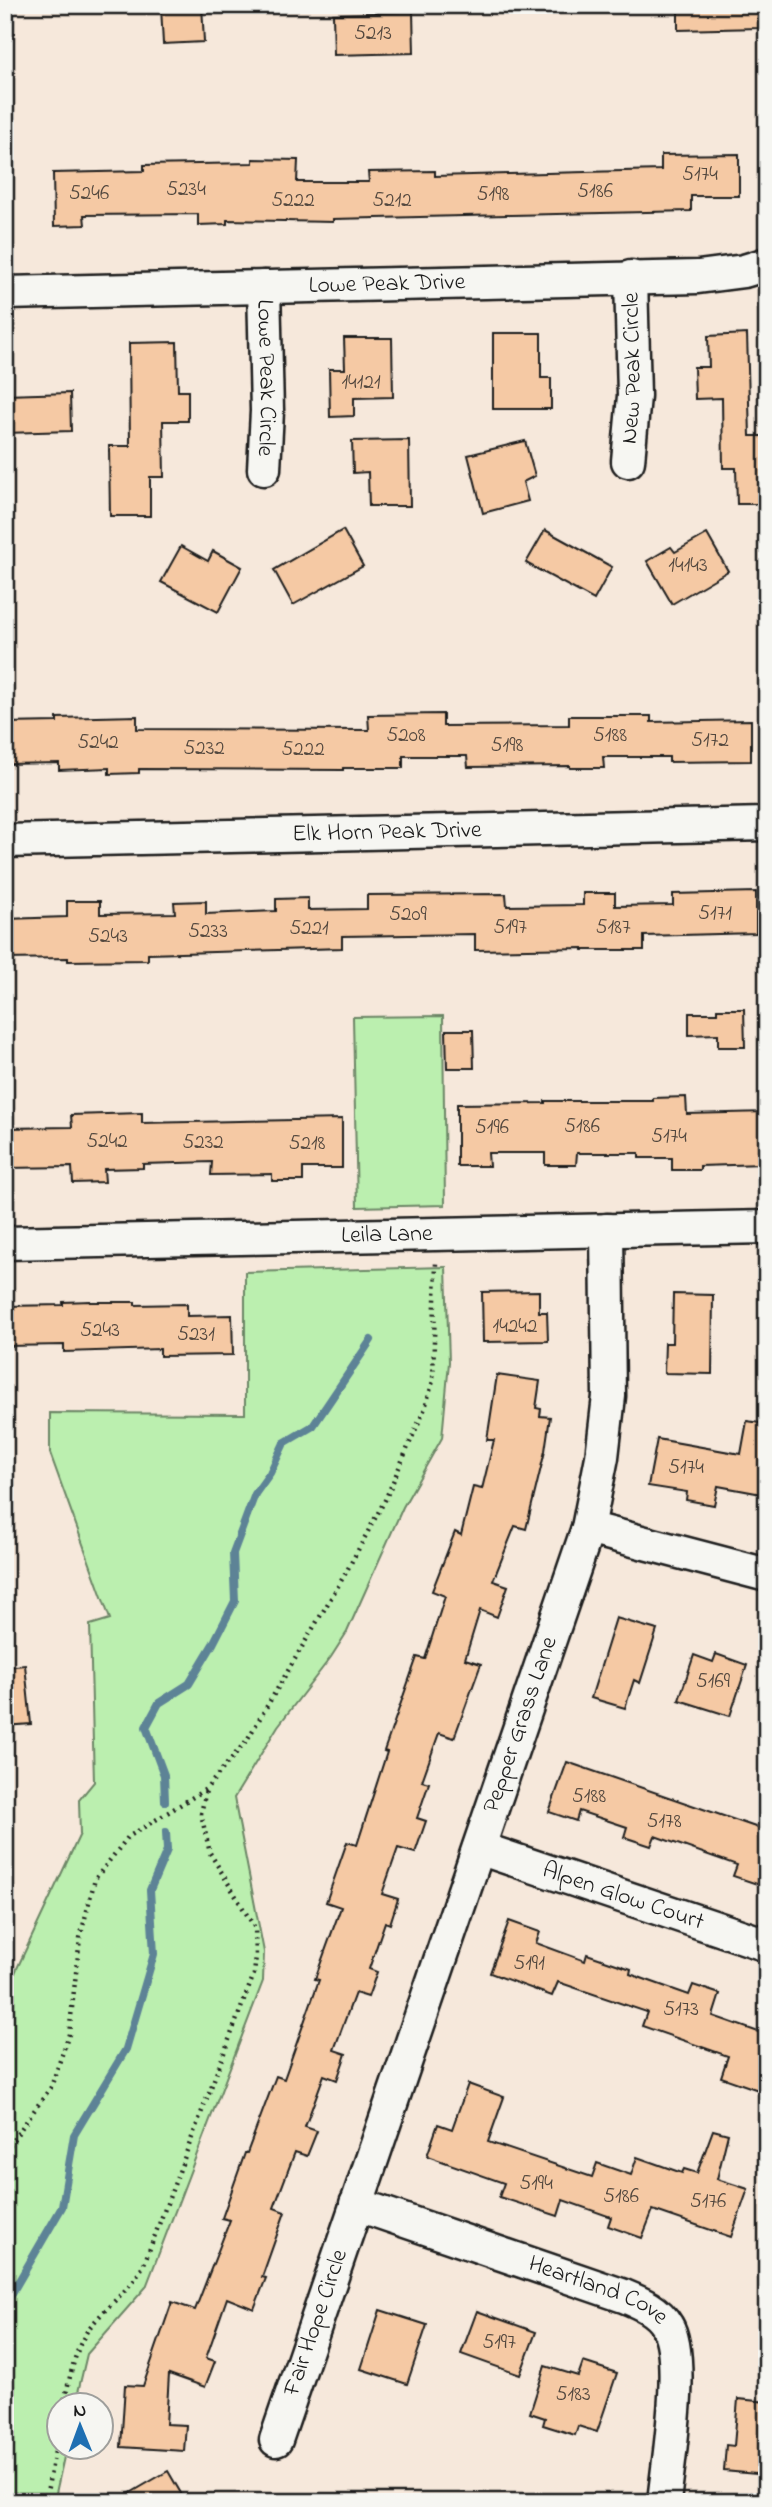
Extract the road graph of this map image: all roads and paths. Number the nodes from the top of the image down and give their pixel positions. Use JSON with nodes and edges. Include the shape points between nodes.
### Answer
{"nodes":[{"id":1,"x":767,"y":264,"type":"edge"},
{"id":2,"x":631,"y":277,"type":"junction"},
{"id":3,"x":264,"y":287,"type":"junction"},
{"id":4,"x":5,"y":293,"type":"edge"},
{"id":5,"x":628,"y":461,"type":"dead end"},
{"id":6,"x":264,"y":469,"type":"dead end"},
{"id":7,"x":767,"y":824,"type":"edge"},
{"id":8,"x":5,"y":841,"type":"edge"},
{"id":9,"x":767,"y":1227,"type":"edge"},
{"id":10,"x":607,"y":1230,"type":"junction"},
{"id":11,"x":5,"y":1244,"type":"edge"},
{"id":12,"x":436,"y":1262,"type":"dead end"},
{"id":13,"x":588,"y":1528,"type":"junction"},
{"id":14,"x":767,"y":1575,"type":"edge"},
{"id":15,"x":206,"y":1789,"type":"junction"},
{"id":16,"x":479,"y":1848,"type":"junction"},
{"id":17,"x":767,"y":1945,"type":"edge"},
{"id":18,"x":5,"y":2151,"type":"edge"},
{"id":19,"x":356,"y":2204,"type":"junction"},
{"id":20,"x":68,"y":2392,"type":"edge"},
{"id":21,"x":276,"y":2440,"type":"dead end"},
{"id":22,"x":53,"y":2462,"type":"edge"},
{"id":23,"x":45,"y":2502,"type":"edge"},
{"id":24,"x":664,"y":2502,"type":"edge"}],
"edges":[{"from":1,"to":2,"type":"street","name":"Lowe Peak Drive","via":[[698,276]]},
{"from":2,"to":3,"type":"street","name":"Lowe Peak Drive"},
{"from":2,"to":5,"type":"street","name":"New Peak Circle","via":[[634,396]]},
{"from":3,"to":4,"type":"street","name":"Lowe Peak Drive"},
{"from":3,"to":6,"type":"street","name":"Lowe Peak Circle"},
{"from":7,"to":8,"type":"street","name":"Elk Horn Peak Drive"},
{"from":9,"to":10,"type":"street","name":"Leila Lane"},
{"from":10,"to":11,"type":"street","name":"Leila Lane"},
{"from":10,"to":13,"type":"street","name":"Pepper Grass Lane","via":[[609,1396]]},
{"from":12,"to":15,"type":"path","via":[[433,1381],[385,1500],[247,1740]]},
{"from":13,"to":14,"type":"street"},
{"from":13,"to":16,"type":"street","name":"Pepper Grass Lane"},
{"from":15,"to":18,"type":"path","via":[[128,1837],[96,1879],[80,1938],[66,2045],[51,2087]]},
{"from":15,"to":20,"type":"path","via":[[201,1814],[210,1853],[255,1928],[254,1974],[144,2264],[82,2340]]},
{"from":16,"to":17,"type":"street","name":"Alpen Glow Court"},
{"from":16,"to":19,"type":"street","name":"Pepper Grass Lane"},
{"from":19,"to":21,"type":"street","name":"Fair Hope Circle"},
{"from":19,"to":24,"type":"street","name":"Heartland Cove","via":[[624,2296],[655,2311],[667,2325],[676,2358]]},
{"from":22,"to":23,"type":"path"}]}
